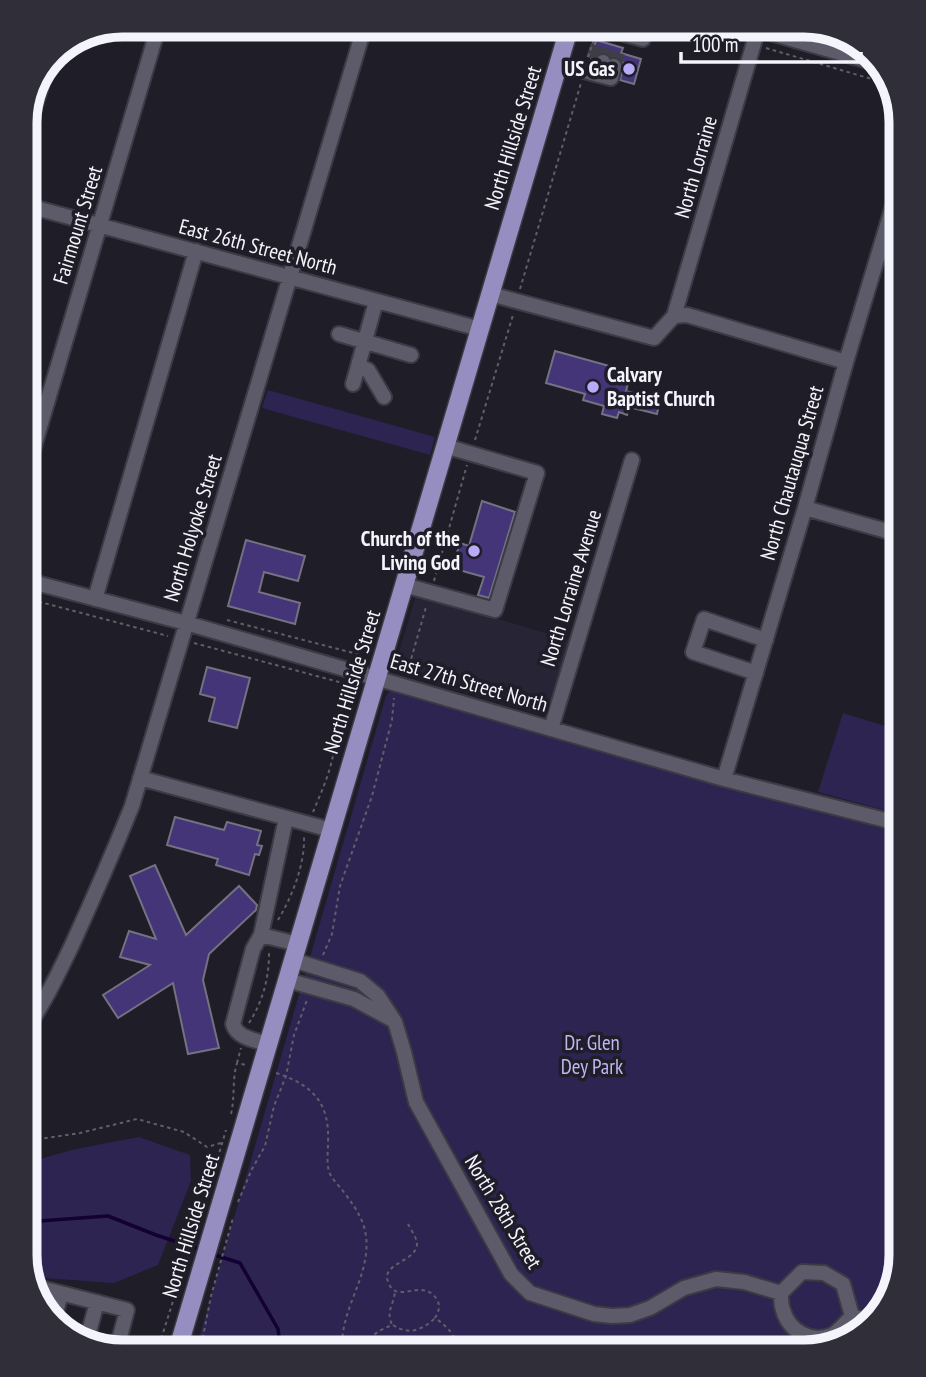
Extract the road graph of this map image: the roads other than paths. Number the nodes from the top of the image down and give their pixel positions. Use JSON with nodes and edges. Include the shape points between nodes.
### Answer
{"nodes":[{"id":1,"x":155,"y":37,"type":"edge"},
{"id":2,"x":361,"y":37,"type":"edge"},
{"id":3,"x":567,"y":37,"type":"edge"},
{"id":4,"x":755,"y":37,"type":"edge"},
{"id":5,"x":809,"y":37,"type":"edge"},
{"id":6,"x":858,"y":56,"type":"edge"},
{"id":7,"x":559,"y":64,"type":"junction"},
{"id":8,"x":597,"y":68,"type":"road end"},
{"id":9,"x":37,"y":208,"type":"edge"},
{"id":10,"x":889,"y":219,"type":"edge"},
{"id":11,"x":100,"y":226,"type":"junction"},
{"id":12,"x":196,"y":251,"type":"junction"},
{"id":13,"x":290,"y":277,"type":"junction"},
{"id":14,"x":490,"y":294,"type":"junction"},
{"id":15,"x":376,"y":301,"type":"junction"},
{"id":16,"x":674,"y":316,"type":"junction"},
{"id":17,"x":480,"y":329,"type":"junction"},
{"id":18,"x":339,"y":334,"type":"dead end"},
{"id":19,"x":365,"y":341,"type":"junction"},
{"id":20,"x":411,"y":355,"type":"dead end"},
{"id":21,"x":846,"y":362,"type":"junction"},
{"id":22,"x":358,"y":366,"type":"junction"},
{"id":23,"x":353,"y":384,"type":"dead end"},
{"id":24,"x":384,"y":397,"type":"dead end"},
{"id":25,"x":37,"y":437,"type":"edge"},
{"id":26,"x":445,"y":446,"type":"junction"},
{"id":27,"x":632,"y":460,"type":"dead end"},
{"id":28,"x":805,"y":508,"type":"junction"},
{"id":29,"x":889,"y":532,"type":"edge"},
{"id":30,"x":37,"y":583,"type":"edge"},
{"id":31,"x":404,"y":585,"type":"junction"},
{"id":32,"x":95,"y":599,"type":"junction"},
{"id":33,"x":186,"y":623,"type":"junction"},
{"id":34,"x":766,"y":640,"type":"junction"},
{"id":35,"x":756,"y":673,"type":"junction"},
{"id":36,"x":377,"y":677,"type":"junction"},
{"id":37,"x":551,"y":729,"type":"junction"},
{"id":38,"x":140,"y":778,"type":"junction"},
{"id":39,"x":724,"y":779,"type":"junction"},
{"id":40,"x":286,"y":818,"type":"junction"},
{"id":41,"x":889,"y":821,"type":"edge"},
{"id":42,"x":331,"y":831,"type":"junction"},
{"id":43,"x":267,"y":936,"type":"junction"},
{"id":44,"x":295,"y":952,"type":"junction"},
{"id":45,"x":287,"y":980,"type":"junction"},
{"id":46,"x":37,"y":1011,"type":"edge"},
{"id":47,"x":395,"y":1022,"type":"junction"},
{"id":48,"x":268,"y":1044,"type":"junction"},
{"id":49,"x":43,"y":1289,"type":"edge"},
{"id":50,"x":61,"y":1293,"type":"junction"},
{"id":51,"x":781,"y":1293,"type":"junction"},
{"id":52,"x":97,"y":1302,"type":"junction"},
{"id":53,"x":57,"y":1310,"type":"edge"},
{"id":54,"x":852,"y":1316,"type":"junction"},
{"id":55,"x":861,"y":1318,"type":"edge"},
{"id":56,"x":88,"y":1334,"type":"edge"},
{"id":57,"x":119,"y":1340,"type":"edge"},
{"id":58,"x":180,"y":1340,"type":"edge"}],
"edges":[{"from":1,"to":11,"type":"street","name":"Fairmount Street"},
{"from":2,"to":13,"type":"street","name":"North Holyoke Street"},
{"from":3,"to":7,"type":"main road","name":"North Hillside Street"},
{"from":4,"to":16,"type":"street","name":"North Lorraine"},
{"from":5,"to":6,"type":"street"},
{"from":7,"to":8,"type":"street"},
{"from":7,"to":14,"type":"main road","name":"North Hillside Street"},
{"from":9,"to":11,"type":"street","name":"East 26th Street North"},
{"from":10,"to":21,"type":"street","name":"North Chautauqua Street"},
{"from":11,"to":12,"type":"street","name":"East 26th Street North"},
{"from":11,"to":25,"type":"street","name":"Fairmount Street"},
{"from":12,"to":13,"type":"street","name":"East 26th Street North"},
{"from":12,"to":32,"type":"street"},
{"from":13,"to":15,"type":"street","name":"East 26th Street North"},
{"from":13,"to":33,"type":"street","name":"North Holyoke Street"},
{"from":14,"to":16,"type":"street","via":[[654,338]]},
{"from":14,"to":17,"type":"main road","name":"North Hillside Street"},
{"from":15,"to":17,"type":"street","name":"East 26th Street North"},
{"from":15,"to":19,"type":"street"},
{"from":16,"to":21,"type":"street","via":[[687,315]]},
{"from":17,"to":26,"type":"main road","name":"North Hillside Street"},
{"from":18,"to":19,"type":"street"},
{"from":19,"to":20,"type":"street"},
{"from":19,"to":22,"type":"street"},
{"from":21,"to":28,"type":"street","name":"North Chautauqua Street"},
{"from":22,"to":23,"type":"street"},
{"from":22,"to":24,"type":"street","via":[[368,370]]},
{"from":26,"to":31,"type":"main road","name":"North Hillside Street"},
{"from":26,"to":31,"type":"street","via":[[537,473],[495,610]]},
{"from":27,"to":37,"type":"street","name":"North Lorraine Avenue"},
{"from":28,"to":29,"type":"street"},
{"from":28,"to":34,"type":"street","name":"North Chautauqua Street"},
{"from":30,"to":32,"type":"street","name":"East 27th Street North"},
{"from":31,"to":36,"type":"main road","name":"North Hillside Street"},
{"from":32,"to":33,"type":"street","name":"East 27th Street North"},
{"from":33,"to":36,"type":"street","name":"East 27th Street North"},
{"from":33,"to":38,"type":"street","name":"North Holyoke Street"},
{"from":34,"to":35,"type":"street","name":"North Chautauqua Street"},
{"from":34,"to":35,"type":"street","via":[[704,619],[693,652]]},
{"from":35,"to":39,"type":"street","name":"North Chautauqua Street"},
{"from":36,"to":37,"type":"street","name":"East 27th Street North"},
{"from":36,"to":42,"type":"main road","name":"North Hillside Street"},
{"from":37,"to":39,"type":"street","name":"East 27th Street North"},
{"from":38,"to":40,"type":"street"},
{"from":38,"to":46,"type":"street","name":"North Holyoke Street","via":[[101,883]]},
{"from":39,"to":41,"type":"street","name":"East 27th Street North"},
{"from":40,"to":42,"type":"street"},
{"from":40,"to":43,"type":"street"},
{"from":42,"to":44,"type":"main road","name":"North Hillside Street"},
{"from":43,"to":44,"type":"street","name":"North 28th Street"},
{"from":43,"to":48,"type":"street","via":[[253,949],[233,1024],[243,1036]]},
{"from":44,"to":45,"type":"main road","name":"North Hillside Street"},
{"from":44,"to":47,"type":"street","name":"North 28th Street","via":[[318,968],[360,981],[378,996]]},
{"from":45,"to":47,"type":"street","via":[[354,999]]},
{"from":45,"to":48,"type":"main road","name":"North Hillside Street"},
{"from":47,"to":51,"type":"street","name":"North 28th Street","via":[[416,1102],[511,1274],[530,1293],[612,1316],[650,1308],[684,1288],[716,1279]]},
{"from":48,"to":58,"type":"main road","name":"North Hillside Street","via":[[230,1209],[193,1296]]},
{"from":49,"to":50,"type":"street"},
{"from":50,"to":52,"type":"street"},
{"from":50,"to":53,"type":"street"},
{"from":51,"to":54,"type":"street","via":[[802,1272],[824,1273],[843,1284]]},
{"from":51,"to":54,"type":"street","via":[[789,1324],[802,1334],[817,1338],[834,1334]]},
{"from":52,"to":56,"type":"street"},
{"from":52,"to":57,"type":"street","via":[[127,1310]]},
{"from":54,"to":55,"type":"street"}]}
